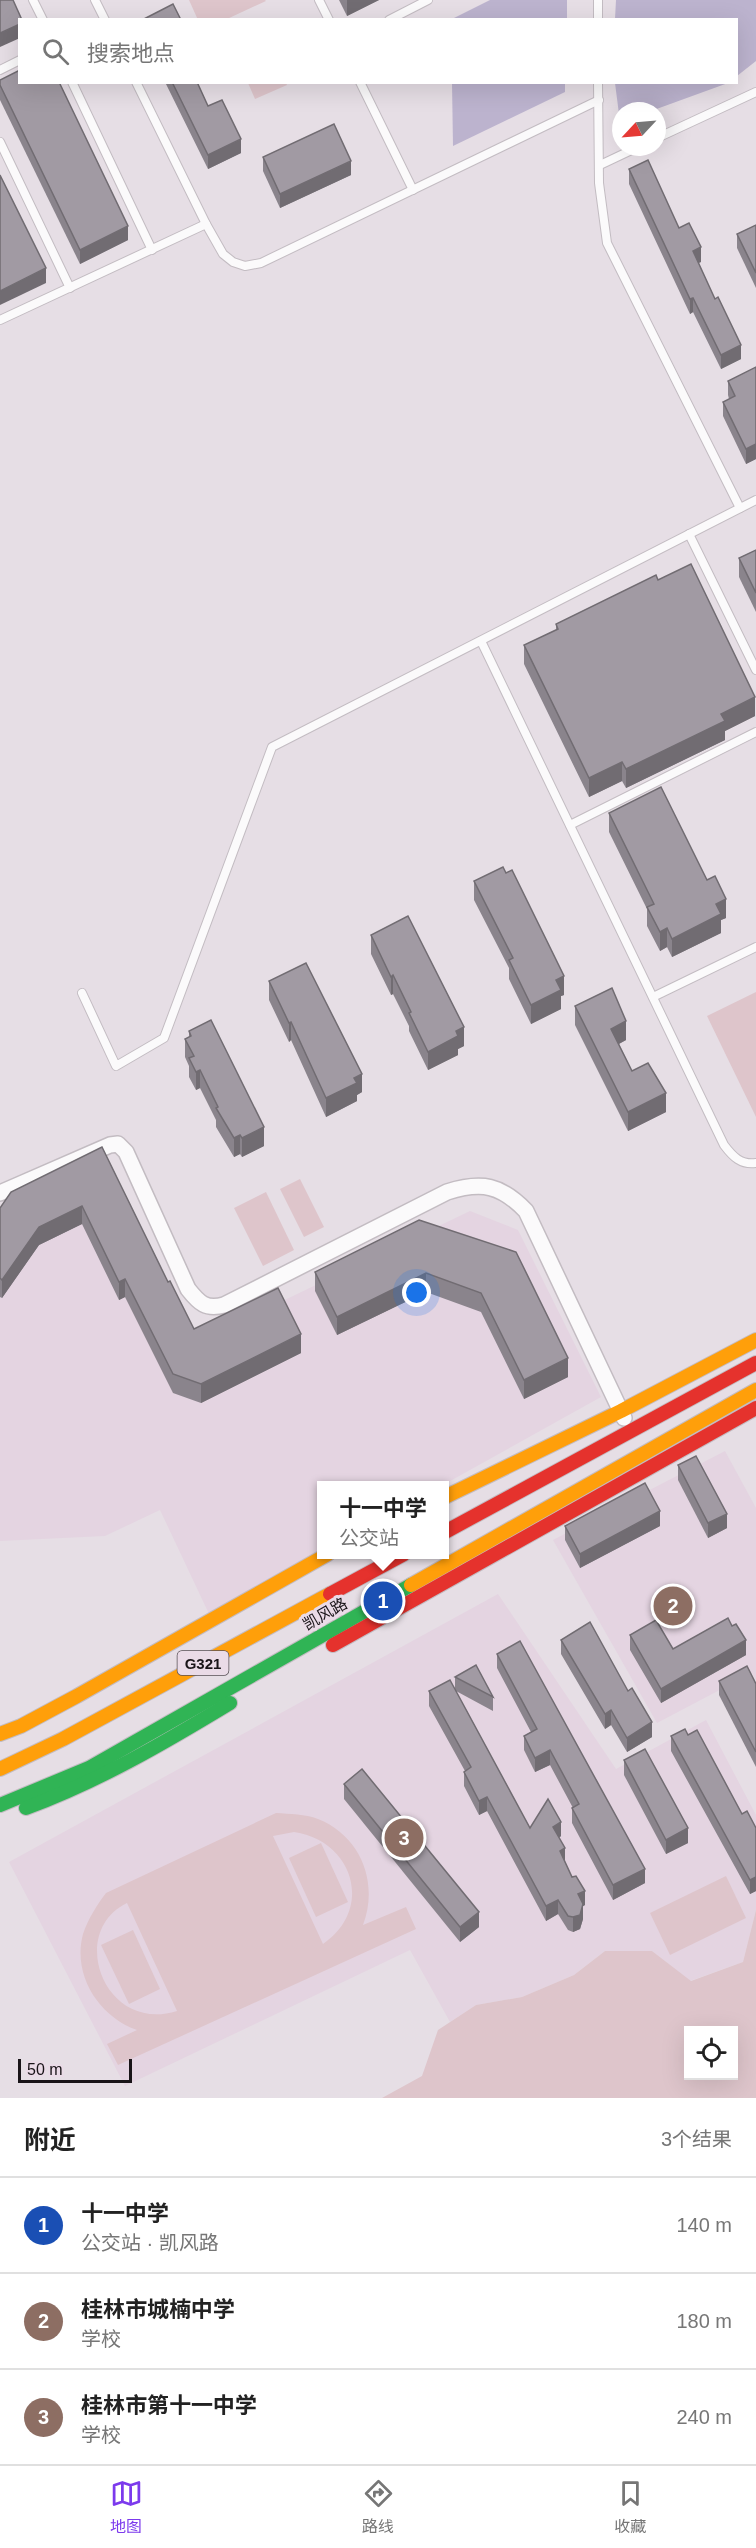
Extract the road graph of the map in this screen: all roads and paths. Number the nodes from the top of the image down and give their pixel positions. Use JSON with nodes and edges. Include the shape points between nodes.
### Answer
{"nodes":[{"id":1,"x":33,"y":0,"type":"edge"},
{"id":2,"x":95,"y":0,"type":"edge"},
{"id":3,"x":319,"y":0,"type":"edge"},
{"id":4,"x":428,"y":0,"type":"edge"},
{"id":5,"x":598,"y":0,"type":"edge"},
{"id":6,"x":42,"y":18,"type":"edge"},
{"id":7,"x":104,"y":18,"type":"edge"},
{"id":8,"x":328,"y":18,"type":"edge"},
{"id":9,"x":393,"y":18,"type":"edge"},
{"id":10,"x":598,"y":18,"type":"edge"},
{"id":11,"x":18,"y":61,"type":"edge"},
{"id":12,"x":0,"y":70,"type":"edge"},
{"id":13,"x":73,"y":84,"type":"edge"},
{"id":14,"x":137,"y":84,"type":"edge"},
{"id":15,"x":361,"y":84,"type":"edge"},
{"id":16,"x":598,"y":84,"type":"edge"},
{"id":17,"x":756,"y":92,"type":"edge"},
{"id":18,"x":599,"y":100,"type":"junction"},
{"id":19,"x":666,"y":134,"type":"edge"},
{"id":20,"x":0,"y":142,"type":"edge"},
{"id":21,"x":619,"y":156,"type":"edge"},
{"id":22,"x":600,"y":165,"type":"junction"},
{"id":23,"x":412,"y":190,"type":"junction"},
{"id":24,"x":206,"y":225,"type":"junction"},
{"id":25,"x":152,"y":250,"type":"junction"},
{"id":26,"x":69,"y":288,"type":"junction"},
{"id":27,"x":0,"y":320,"type":"edge"},
{"id":28,"x":756,"y":500,"type":"edge"},
{"id":29,"x":740,"y":508,"type":"junction"},
{"id":30,"x":688,"y":534,"type":"junction"},
{"id":31,"x":481,"y":640,"type":"junction"},
{"id":32,"x":756,"y":670,"type":"edge"},
{"id":33,"x":756,"y":732,"type":"edge"},
{"id":34,"x":570,"y":825,"type":"junction"},
{"id":35,"x":756,"y":947,"type":"edge"},
{"id":36,"x":82,"y":993,"type":"dead end"},
{"id":37,"x":653,"y":998,"type":"junction"},
{"id":38,"x":756,"y":1163,"type":"edge"},
{"id":39,"x":0,"y":1193,"type":"edge"},
{"id":40,"x":756,"y":1340,"type":"edge"},
{"id":41,"x":756,"y":1363,"type":"edge"},
{"id":42,"x":756,"y":1390,"type":"edge"},
{"id":43,"x":756,"y":1408,"type":"edge"},
{"id":44,"x":621,"y":1411,"type":"junction"},
{"id":45,"x":630,"y":1432,"type":"junction"},
{"id":46,"x":643,"y":1456,"type":"junction"},
{"id":47,"x":449,"y":1495,"type":"edge"},
{"id":48,"x":449,"y":1529,"type":"edge"},
{"id":49,"x":319,"y":1559,"type":"edge"},
{"id":50,"x":395,"y":1559,"type":"edge"},
{"id":51,"x":0,"y":1734,"type":"edge"},
{"id":52,"x":0,"y":1769,"type":"edge"},
{"id":53,"x":0,"y":1805,"type":"edge"},
{"id":54,"x":0,"y":1818,"type":"edge"}],
"edges":[{"from":1,"to":6,"type":"lane"},
{"from":2,"to":7,"type":"lane"},
{"from":3,"to":8,"type":"lane"},
{"from":4,"to":9,"type":"lane"},
{"from":5,"to":10,"type":"lane"},
{"from":11,"to":12,"type":"lane"},
{"from":13,"to":25,"type":"lane"},
{"from":14,"to":24,"type":"lane"},
{"from":15,"to":23,"type":"lane"},
{"from":16,"to":18,"type":"lane"},
{"from":17,"to":19,"type":"lane"},
{"from":18,"to":22,"type":"lane"},
{"from":18,"to":23,"type":"lane"},
{"from":20,"to":26,"type":"lane"},
{"from":21,"to":22,"type":"lane"},
{"from":22,"to":29,"type":"lane","via":[[607,243]]},
{"from":23,"to":24,"type":"lane","via":[[254,266],[229,260]]},
{"from":24,"to":25,"type":"lane"},
{"from":25,"to":26,"type":"lane"},
{"from":26,"to":27,"type":"lane"},
{"from":28,"to":29,"type":"lane"},
{"from":29,"to":30,"type":"lane"},
{"from":30,"to":31,"type":"lane"},
{"from":30,"to":32,"type":"lane"},
{"from":31,"to":34,"type":"lane"},
{"from":31,"to":36,"type":"lane","via":[[272,747],[164,1038],[116,1066]]},
{"from":33,"to":34,"type":"lane"},
{"from":34,"to":37,"type":"lane"},
{"from":35,"to":37,"type":"lane"},
{"from":37,"to":38,"type":"lane","via":[[724,1145],[739,1161]]},
{"from":39,"to":44,"type":"street","via":[[118,1144],[126,1152],[188,1289],[201,1304],[210,1307],[224,1305],[447,1192],[491,1187],[508,1194],[526,1211]]},
{"from":40,"to":44,"type":"main road"},
{"from":41,"to":45,"type":"main road"},
{"from":42,"to":46,"type":"main road","name":"凯风路","number":"G321"},
{"from":43,"to":54,"type":"main road","via":[[138,1758],[74,1790]]},
{"from":44,"to":45,"type":"street"},
{"from":44,"to":47,"type":"main road"},
{"from":45,"to":46,"type":"street"},
{"from":45,"to":48,"type":"main road"},
{"from":46,"to":53,"type":"main road","name":"凯风路","number":"G321","via":[[89,1768]]},
{"from":49,"to":51,"type":"main road","via":[[77,1696]]},
{"from":50,"to":52,"type":"main road","name":"凯风路","number":"G321","via":[[63,1739]]}]}
